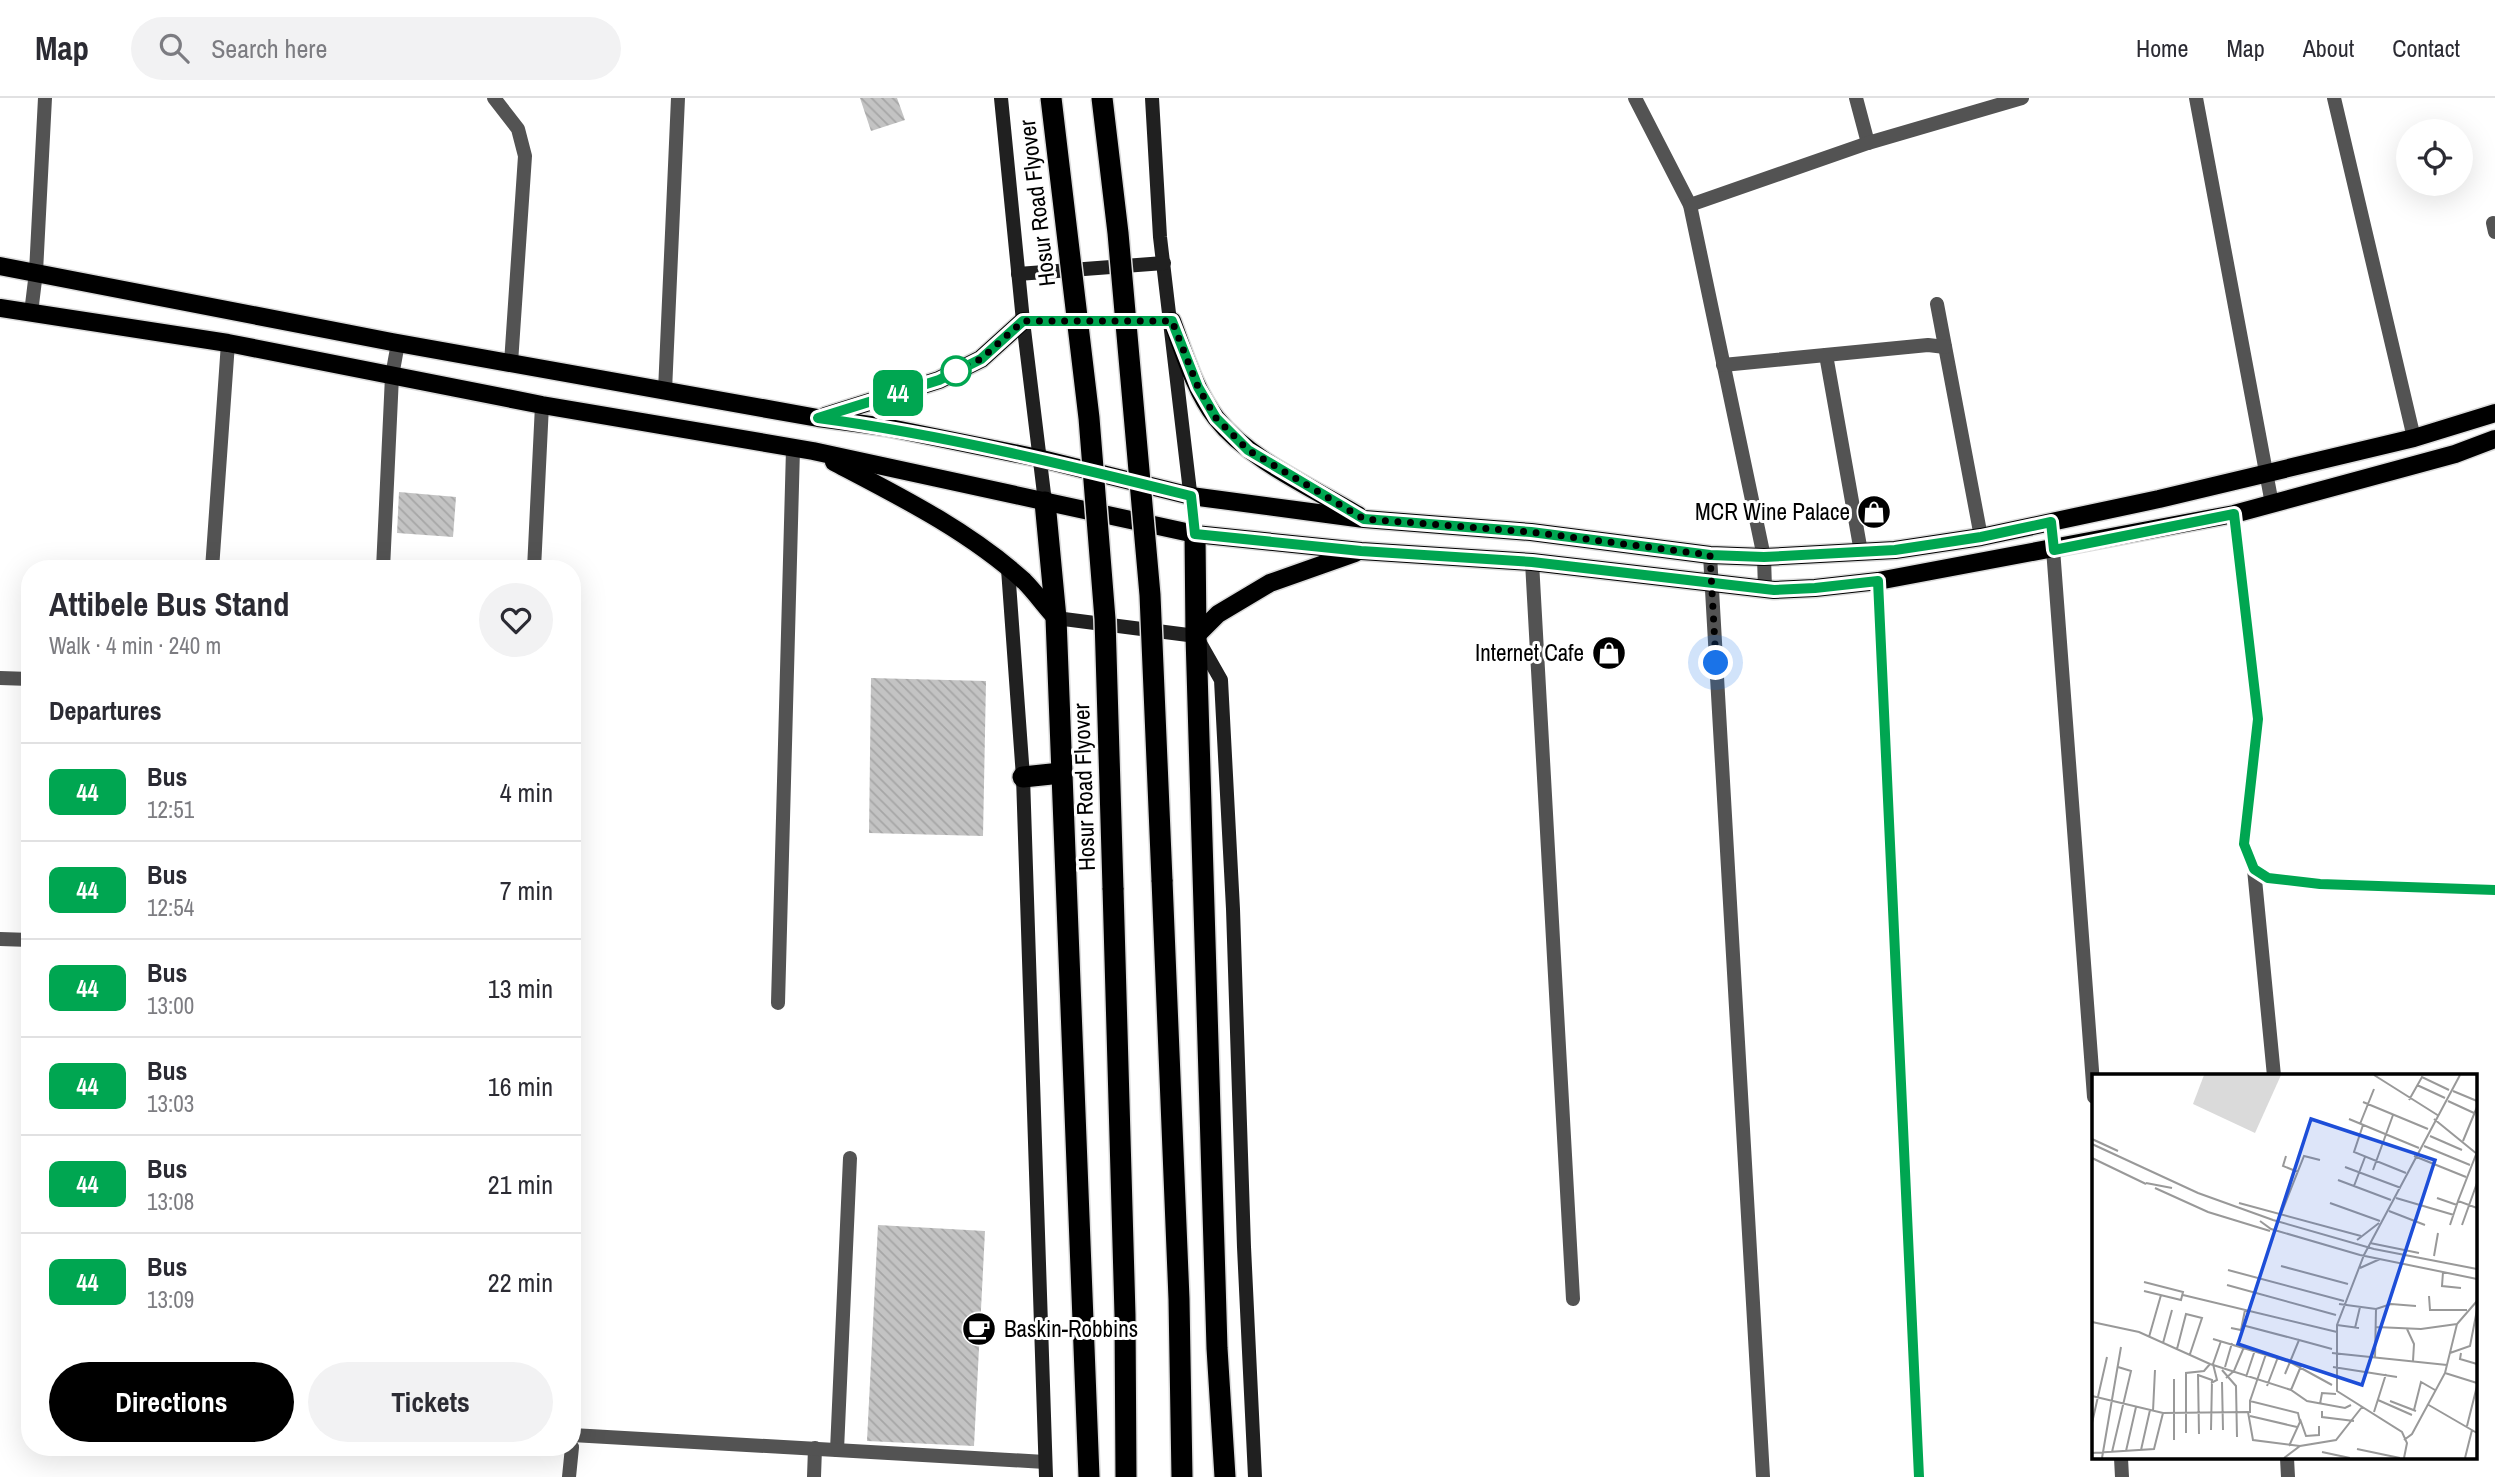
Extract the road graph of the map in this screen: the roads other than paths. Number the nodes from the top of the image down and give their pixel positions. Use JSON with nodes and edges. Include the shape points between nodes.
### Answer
{"nodes":[{"id":1,"x":46,"y":98,"type":"edge"},
{"id":2,"x":494,"y":98,"type":"edge"},
{"id":3,"x":678,"y":98,"type":"edge"},
{"id":4,"x":1001,"y":98,"type":"edge"},
{"id":5,"x":1051,"y":98,"type":"edge"},
{"id":6,"x":1102,"y":98,"type":"edge"},
{"id":7,"x":1152,"y":98,"type":"edge"},
{"id":8,"x":1635,"y":98,"type":"edge"},
{"id":9,"x":1856,"y":98,"type":"edge"},
{"id":10,"x":2022,"y":98,"type":"edge"},
{"id":11,"x":2196,"y":98,"type":"edge"},
{"id":12,"x":2334,"y":98,"type":"edge"},
{"id":13,"x":1868,"y":143,"type":"junction"},
{"id":14,"x":1690,"y":205,"type":"junction"},
{"id":15,"x":1164,"y":263,"type":"junction"},
{"id":16,"x":0,"y":266,"type":"edge"},
{"id":17,"x":36,"y":272,"type":"junction"},
{"id":18,"x":1018,"y":274,"type":"junction"},
{"id":19,"x":1937,"y":304,"type":"dead end"},
{"id":20,"x":0,"y":309,"type":"edge"},
{"id":21,"x":30,"y":313,"type":"junction"},
{"id":22,"x":1023,"y":321,"type":"junction"},
{"id":23,"x":1172,"y":321,"type":"junction"},
{"id":24,"x":228,"y":343,"type":"junction"},
{"id":25,"x":398,"y":343,"type":"junction"},
{"id":26,"x":1945,"y":347,"type":"junction"},
{"id":27,"x":1826,"y":355,"type":"junction"},
{"id":28,"x":511,"y":363,"type":"junction"},
{"id":29,"x":1723,"y":365,"type":"junction"},
{"id":30,"x":392,"y":376,"type":"junction"},
{"id":31,"x":665,"y":391,"type":"junction"},
{"id":32,"x":542,"y":405,"type":"junction"},
{"id":33,"x":2495,"y":414,"type":"edge"},
{"id":34,"x":818,"y":418,"type":"junction"},
{"id":35,"x":2414,"y":438,"type":"junction"},
{"id":36,"x":2495,"y":439,"type":"edge"},
{"id":37,"x":793,"y":449,"type":"junction"},
{"id":38,"x":813,"y":452,"type":"junction"},
{"id":39,"x":1038,"y":458,"type":"junction"},
{"id":40,"x":2265,"y":472,"type":"junction"},
{"id":41,"x":1191,"y":496,"type":"junction"},
{"id":42,"x":1045,"y":502,"type":"junction"},
{"id":43,"x":2272,"y":504,"type":"junction"},
{"id":44,"x":2234,"y":514,"type":"junction"},
{"id":45,"x":1364,"y":519,"type":"junction"},
{"id":46,"x":2051,"y":522,"type":"junction"},
{"id":47,"x":1195,"y":534,"type":"junction"},
{"id":48,"x":1981,"y":537,"type":"junction"},
{"id":49,"x":2054,"y":550,"type":"junction"},
{"id":50,"x":1361,"y":551,"type":"junction"},
{"id":51,"x":1861,"y":552,"type":"junction"},
{"id":52,"x":1710,"y":555,"type":"junction"},
{"id":53,"x":1764,"y":557,"type":"junction"},
{"id":54,"x":213,"y":560,"type":"edge"},
{"id":55,"x":383,"y":560,"type":"edge"},
{"id":56,"x":534,"y":560,"type":"edge"},
{"id":57,"x":1532,"y":562,"type":"junction"},
{"id":58,"x":1008,"y":569,"type":"junction"},
{"id":59,"x":1712,"y":581,"type":"junction"},
{"id":60,"x":1878,"y":581,"type":"junction"},
{"id":61,"x":1765,"y":589,"type":"junction"},
{"id":62,"x":1056,"y":618,"type":"junction"},
{"id":63,"x":1196,"y":636,"type":"junction"},
{"id":64,"x":0,"y":678,"type":"edge"},
{"id":65,"x":21,"y":679,"type":"edge"},
{"id":66,"x":1061,"y":774,"type":"junction"},
{"id":67,"x":1023,"y":778,"type":"junction"},
{"id":68,"x":2254,"y":869,"type":"junction"},
{"id":69,"x":2495,"y":890,"type":"edge"},
{"id":70,"x":0,"y":939,"type":"edge"},
{"id":71,"x":21,"y":940,"type":"edge"},
{"id":72,"x":778,"y":1003,"type":"dead end"},
{"id":73,"x":2092,"y":1074,"type":"edge"},
{"id":74,"x":2274,"y":1074,"type":"edge"},
{"id":75,"x":850,"y":1158,"type":"dead end"},
{"id":76,"x":1573,"y":1299,"type":"dead end"},
{"id":77,"x":581,"y":1435,"type":"edge"},
{"id":78,"x":815,"y":1448,"type":"junction"},
{"id":79,"x":837,"y":1450,"type":"junction"},
{"id":80,"x":571,"y":1456,"type":"edge"},
{"id":81,"x":1045,"y":1462,"type":"junction"},
{"id":82,"x":569,"y":1477,"type":"edge"},
{"id":83,"x":814,"y":1477,"type":"edge"},
{"id":84,"x":1046,"y":1477,"type":"edge"},
{"id":85,"x":1089,"y":1477,"type":"edge"},
{"id":86,"x":1126,"y":1477,"type":"edge"},
{"id":87,"x":1182,"y":1477,"type":"edge"},
{"id":88,"x":1225,"y":1477,"type":"edge"},
{"id":89,"x":1255,"y":1477,"type":"edge"},
{"id":90,"x":1763,"y":1477,"type":"edge"},
{"id":91,"x":1919,"y":1477,"type":"edge"}],
"edges":[{"from":1,"to":17,"type":"street"},
{"from":2,"to":28,"type":"street","via":[[518,129],[525,156]]},
{"from":3,"to":31,"type":"street"},
{"from":4,"to":18,"type":"street"},
{"from":5,"to":86,"type":"highway","name":"Hosur Road Flyover","bridge":true,"via":[[1089,418],[1105,619]]},
{"from":6,"to":87,"type":"highway","bridge":true,"via":[[1150,595]]},
{"from":7,"to":15,"type":"street"},
{"from":8,"to":14,"type":"street"},
{"from":9,"to":13,"type":"street"},
{"from":10,"to":13,"type":"street"},
{"from":11,"to":40,"type":"street"},
{"from":12,"to":35,"type":"street"},
{"from":13,"to":14,"type":"street"},
{"from":14,"to":29,"type":"street"},
{"from":15,"to":18,"type":"street"},
{"from":15,"to":23,"type":"street"},
{"from":16,"to":17,"type":"main road"},
{"from":17,"to":21,"type":"street"},
{"from":17,"to":25,"type":"main road"},
{"from":18,"to":22,"type":"street"},
{"from":19,"to":26,"type":"street"},
{"from":20,"to":21,"type":"main road"},
{"from":21,"to":24,"type":"main road"},
{"from":22,"to":23,"type":"street"},
{"from":22,"to":34,"type":"main road","via":[[981,359],[939,380]]},
{"from":22,"to":39,"type":"street"},
{"from":23,"to":41,"type":"street"},
{"from":23,"to":45,"type":"main road","via":[[1198,387],[1216,418],[1248,450]]},
{"from":24,"to":30,"type":"main road"},
{"from":24,"to":54,"type":"street"},
{"from":25,"to":28,"type":"main road"},
{"from":25,"to":30,"type":"street"},
{"from":26,"to":27,"type":"street"},
{"from":26,"to":48,"type":"street"},
{"from":27,"to":29,"type":"street"},
{"from":27,"to":51,"type":"street"},
{"from":28,"to":31,"type":"main road"},
{"from":29,"to":53,"type":"street"},
{"from":30,"to":32,"type":"main road"},
{"from":30,"to":55,"type":"street"},
{"from":31,"to":34,"type":"main road"},
{"from":32,"to":37,"type":"main road"},
{"from":32,"to":56,"type":"street"},
{"from":33,"to":35,"type":"main road"},
{"from":34,"to":39,"type":"main road"},
{"from":35,"to":40,"type":"main road"},
{"from":36,"to":43,"type":"main road"},
{"from":37,"to":38,"type":"main road"},
{"from":37,"to":72,"type":"street"},
{"from":38,"to":42,"type":"main road"},
{"from":38,"to":58,"type":"main road","via":[[897,494]]},
{"from":39,"to":41,"type":"main road"},
{"from":39,"to":42,"type":"street"},
{"from":40,"to":43,"type":"street"},
{"from":40,"to":46,"type":"main road"},
{"from":41,"to":45,"type":"main road"},
{"from":41,"to":47,"type":"street"},
{"from":42,"to":47,"type":"main road"},
{"from":42,"to":62,"type":"highway"},
{"from":43,"to":44,"type":"main road"},
{"from":44,"to":49,"type":"main road"},
{"from":44,"to":68,"type":"street","via":[[2258,719],[2244,844]]},
{"from":45,"to":50,"type":"main road"},
{"from":45,"to":52,"type":"main road","via":[[1531,532]]},
{"from":46,"to":48,"type":"main road"},
{"from":46,"to":49,"type":"street"},
{"from":47,"to":50,"type":"main road"},
{"from":47,"to":63,"type":"highway"},
{"from":48,"to":51,"type":"main road"},
{"from":49,"to":60,"type":"main road"},
{"from":49,"to":73,"type":"street"},
{"from":50,"to":57,"type":"main road"},
{"from":50,"to":63,"type":"main road","via":[[1270,583],[1218,614]]},
{"from":51,"to":53,"type":"main road"},
{"from":52,"to":53,"type":"main road"},
{"from":52,"to":59,"type":"street"},
{"from":53,"to":61,"type":"street"},
{"from":57,"to":59,"type":"main road"},
{"from":57,"to":76,"type":"street"},
{"from":58,"to":62,"type":"main road"},
{"from":58,"to":67,"type":"street"},
{"from":59,"to":61,"type":"main road"},
{"from":59,"to":90,"type":"street"},
{"from":60,"to":61,"type":"main road"},
{"from":60,"to":91,"type":"street"},
{"from":62,"to":63,"type":"street"},
{"from":62,"to":66,"type":"highway"},
{"from":63,"to":88,"type":"highway","via":[[1217,1348]]},
{"from":63,"to":89,"type":"street","via":[[1221,680]]},
{"from":64,"to":65,"type":"street"},
{"from":66,"to":67,"type":"highway"},
{"from":66,"to":85,"type":"highway"},
{"from":67,"to":81,"type":"street"},
{"from":68,"to":69,"type":"street","via":[[2268,878],[2320,884]]},
{"from":68,"to":74,"type":"street"},
{"from":70,"to":71,"type":"street"},
{"from":75,"to":79,"type":"street"},
{"from":77,"to":78,"type":"street"},
{"from":78,"to":79,"type":"street"},
{"from":78,"to":83,"type":"street"},
{"from":79,"to":81,"type":"street"},
{"from":80,"to":82,"type":"street"},
{"from":81,"to":84,"type":"street"}]}
